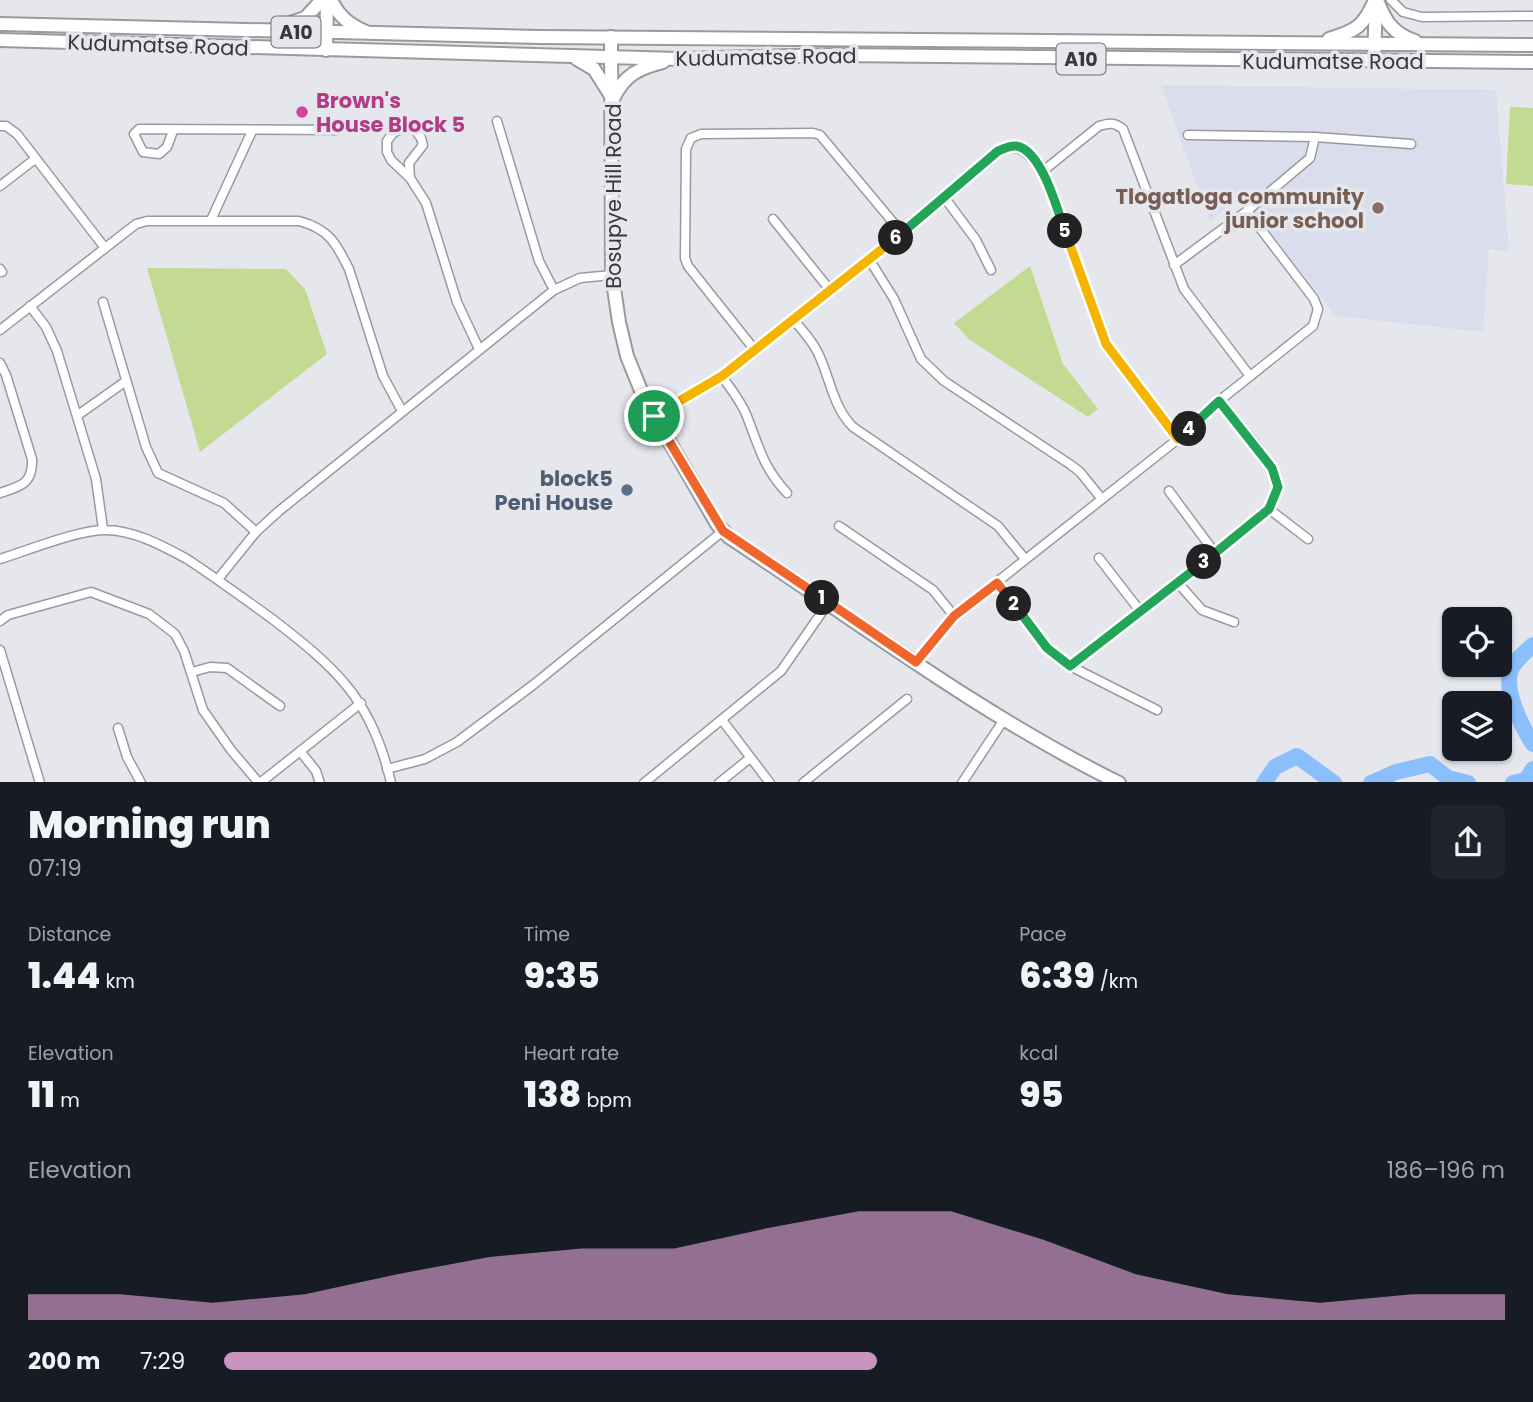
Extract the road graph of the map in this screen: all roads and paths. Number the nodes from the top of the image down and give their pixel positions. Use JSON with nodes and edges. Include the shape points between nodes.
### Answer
{"nodes":[{"id":1,"x":322,"y":0,"type":"edge"},
{"id":2,"x":329,"y":0,"type":"edge"},
{"id":3,"x":1376,"y":0,"type":"edge"},
{"id":4,"x":1391,"y":0,"type":"edge"},
{"id":5,"x":1533,"y":16,"type":"edge"},
{"id":6,"x":0,"y":24,"type":"edge"},
{"id":7,"x":258,"y":32,"type":"junction"},
{"id":8,"x":327,"y":33,"type":"junction"},
{"id":9,"x":370,"y":34,"type":"junction"},
{"id":10,"x":611,"y":37,"type":"junction"},
{"id":11,"x":0,"y":40,"type":"edge"},
{"id":12,"x":1374,"y":42,"type":"junction"},
{"id":13,"x":1308,"y":43,"type":"junction"},
{"id":14,"x":1426,"y":44,"type":"junction"},
{"id":15,"x":1533,"y":45,"type":"edge"},
{"id":16,"x":326,"y":50,"type":"junction"},
{"id":17,"x":573,"y":57,"type":"junction"},
{"id":18,"x":611,"y":57,"type":"junction"},
{"id":19,"x":679,"y":59,"type":"junction"},
{"id":20,"x":1374,"y":61,"type":"junction"},
{"id":21,"x":1533,"y":62,"type":"edge"},
{"id":22,"x":613,"y":99,"type":"junction"},
{"id":23,"x":496,"y":121,"type":"dead end"},
{"id":24,"x":0,"y":126,"type":"edge"},
{"id":25,"x":337,"y":130,"type":"dead end"},
{"id":26,"x":173,"y":131,"type":"junction"},
{"id":27,"x":252,"y":131,"type":"junction"},
{"id":28,"x":1188,"y":135,"type":"dead end"},
{"id":29,"x":1315,"y":137,"type":"junction"},
{"id":30,"x":1411,"y":144,"type":"dead end"},
{"id":31,"x":35,"y":159,"type":"junction"},
{"id":32,"x":1043,"y":171,"type":"junction"},
{"id":33,"x":410,"y":178,"type":"junction"},
{"id":34,"x":0,"y":186,"type":"edge"},
{"id":35,"x":944,"y":197,"type":"junction"},
{"id":36,"x":1247,"y":211,"type":"junction"},
{"id":37,"x":773,"y":219,"type":"dead end"},
{"id":38,"x":211,"y":220,"type":"junction"},
{"id":39,"x":902,"y":233,"type":"junction"},
{"id":40,"x":105,"y":248,"type":"junction"},
{"id":41,"x":869,"y":259,"type":"junction"},
{"id":42,"x":1174,"y":265,"type":"junction"},
{"id":43,"x":991,"y":271,"type":"dead end"},
{"id":44,"x":612,"y":275,"type":"junction"},
{"id":45,"x":554,"y":290,"type":"junction"},
{"id":46,"x":830,"y":290,"type":"junction"},
{"id":47,"x":103,"y":302,"type":"dead end"},
{"id":48,"x":30,"y":306,"type":"junction"},
{"id":49,"x":793,"y":319,"type":"junction"},
{"id":50,"x":0,"y":330,"type":"edge"},
{"id":51,"x":479,"y":349,"type":"junction"},
{"id":52,"x":754,"y":349,"type":"junction"},
{"id":53,"x":0,"y":363,"type":"edge"},
{"id":54,"x":722,"y":376,"type":"junction"},
{"id":55,"x":1250,"y":376,"type":"junction"},
{"id":56,"x":126,"y":381,"type":"junction"},
{"id":57,"x":1219,"y":401,"type":"junction"},
{"id":58,"x":402,"y":411,"type":"junction"},
{"id":59,"x":78,"y":415,"type":"junction"},
{"id":60,"x":654,"y":416,"type":"junction"},
{"id":61,"x":1178,"y":439,"type":"junction"},
{"id":62,"x":1169,"y":491,"type":"dead end"},
{"id":63,"x":0,"y":493,"type":"edge"},
{"id":64,"x":787,"y":493,"type":"dead end"},
{"id":65,"x":1101,"y":498,"type":"junction"},
{"id":66,"x":1269,"y":509,"type":"junction"},
{"id":67,"x":839,"y":526,"type":"dead end"},
{"id":68,"x":103,"y":529,"type":"junction"},
{"id":69,"x":723,"y":531,"type":"junction"},
{"id":70,"x":256,"y":532,"type":"junction"},
{"id":71,"x":1308,"y":539,"type":"dead end"},
{"id":72,"x":1215,"y":553,"type":"junction"},
{"id":73,"x":1099,"y":558,"type":"dead end"},
{"id":74,"x":0,"y":559,"type":"edge"},
{"id":75,"x":1025,"y":559,"type":"junction"},
{"id":76,"x":218,"y":579,"type":"junction"},
{"id":77,"x":997,"y":583,"type":"junction"},
{"id":78,"x":1178,"y":583,"type":"junction"},
{"id":79,"x":828,"y":602,"type":"junction"},
{"id":80,"x":1140,"y":611,"type":"junction"},
{"id":81,"x":954,"y":616,"type":"junction"},
{"id":82,"x":0,"y":621,"type":"edge"},
{"id":83,"x":1234,"y":622,"type":"dead end"},
{"id":84,"x":0,"y":650,"type":"edge"},
{"id":85,"x":916,"y":662,"type":"junction"},
{"id":86,"x":1070,"y":666,"type":"junction"},
{"id":87,"x":192,"y":672,"type":"junction"},
{"id":88,"x":907,"y":699,"type":"dead end"},
{"id":89,"x":361,"y":703,"type":"junction"},
{"id":90,"x":280,"y":706,"type":"dead end"},
{"id":91,"x":1157,"y":710,"type":"dead end"},
{"id":92,"x":722,"y":720,"type":"junction"},
{"id":93,"x":1003,"y":721,"type":"junction"},
{"id":94,"x":118,"y":728,"type":"dead end"},
{"id":95,"x":300,"y":751,"type":"junction"},
{"id":96,"x":750,"y":758,"type":"junction"},
{"id":97,"x":387,"y":769,"type":"junction"},
{"id":98,"x":40,"y":782,"type":"edge"},
{"id":99,"x":141,"y":782,"type":"edge"},
{"id":100,"x":260,"y":782,"type":"edge"},
{"id":101,"x":320,"y":782,"type":"edge"},
{"id":102,"x":390,"y":782,"type":"edge"},
{"id":103,"x":644,"y":782,"type":"edge"},
{"id":104,"x":719,"y":782,"type":"edge"},
{"id":105,"x":769,"y":782,"type":"edge"},
{"id":106,"x":803,"y":782,"type":"edge"},
{"id":107,"x":962,"y":782,"type":"edge"},
{"id":108,"x":1119,"y":782,"type":"edge"}],
"edges":[{"from":1,"to":7,"type":"main road","via":[[305,18]]},
{"from":2,"to":8,"type":"main road"},
{"from":2,"to":9,"type":"main road","via":[[349,24]]},
{"from":3,"to":12,"type":"main road"},
{"from":3,"to":13,"type":"main road","via":[[1359,27]]},
{"from":3,"to":14,"type":"main road","via":[[1384,19],[1400,35]]},
{"from":4,"to":5,"type":"street","via":[[1403,12],[1422,17]]},
{"from":6,"to":7,"type":"main road","name":"Kudumatse Road","number":"A10"},
{"from":7,"to":8,"type":"main road","name":"Kudumatse Road","number":"A10"},
{"from":8,"to":9,"type":"main road","name":"Kudumatse Road","number":"A10"},
{"from":8,"to":16,"type":"main road"},
{"from":9,"to":10,"type":"main road","name":"Kudumatse Road","number":"A10"},
{"from":10,"to":13,"type":"main road","name":"Kudumatse Road","number":"A10"},
{"from":10,"to":18,"type":"main road","name":"Bosupye Hill Road"},
{"from":11,"to":16,"type":"main road","name":"Kudumatse Road","number":"A10"},
{"from":12,"to":13,"type":"main road","name":"Kudumatse Road","number":"A10"},
{"from":12,"to":14,"type":"main road","name":"Kudumatse Road","number":"A10"},
{"from":12,"to":20,"type":"main road"},
{"from":14,"to":15,"type":"main road","name":"Kudumatse Road","number":"A10"},
{"from":16,"to":17,"type":"main road","name":"Kudumatse Road","number":"A10"},
{"from":17,"to":18,"type":"main road","name":"Kudumatse Road","number":"A10"},
{"from":17,"to":22,"type":"main road","via":[[594,69]]},
{"from":18,"to":19,"type":"main road","name":"Kudumatse Road","number":"A10"},
{"from":18,"to":22,"type":"main road","name":"Bosupye Hill Road"},
{"from":19,"to":20,"type":"main road","name":"Kudumatse Road","number":"A10","via":[[835,55]]},
{"from":19,"to":22,"type":"main road","via":[[633,72]]},
{"from":20,"to":21,"type":"main road","name":"Kudumatse Road","number":"A10"},
{"from":22,"to":44,"type":"main road","name":"Bosupye Hill Road"},
{"from":23,"to":45,"type":"street","via":[[539,261]]},
{"from":24,"to":31,"type":"street","via":[[17,134]]},
{"from":25,"to":27,"type":"street"},
{"from":26,"to":26,"type":"street","via":[[139,130],[134,134],[143,152],[159,154]]},
{"from":26,"to":27,"type":"street"},
{"from":27,"to":38,"type":"street"},
{"from":28,"to":29,"type":"street"},
{"from":29,"to":30,"type":"street"},
{"from":29,"to":36,"type":"street","via":[[1310,158]]},
{"from":31,"to":34,"type":"street"},
{"from":31,"to":40,"type":"street"},
{"from":32,"to":35,"type":"street","via":[[1021,147],[1006,147]]},
{"from":32,"to":42,"type":"street","via":[[1098,126],[1116,124],[1127,136]]},
{"from":32,"to":61,"type":"street","via":[[1106,344]]},
{"from":33,"to":33,"type":"street","via":[[387,152],[387,141],[405,127],[415,130],[423,145],[409,163]]},
{"from":33,"to":51,"type":"street","via":[[426,203],[457,302]]},
{"from":35,"to":39,"type":"street"},
{"from":35,"to":43,"type":"street","via":[[976,240]]},
{"from":36,"to":42,"type":"street"},
{"from":36,"to":55,"type":"street","via":[[1318,309],[1313,326]]},
{"from":37,"to":46,"type":"street"},
{"from":38,"to":40,"type":"street","via":[[146,220]]},
{"from":38,"to":58,"type":"street","via":[[299,221],[317,226],[329,237],[349,269],[383,376]]},
{"from":39,"to":41,"type":"street"},
{"from":39,"to":52,"type":"street","via":[[820,135],[701,134],[691,138],[686,149],[685,258]]},
{"from":40,"to":48,"type":"street"},
{"from":41,"to":46,"type":"street"},
{"from":41,"to":65,"type":"street","via":[[894,299],[924,364],[1080,472]]},
{"from":42,"to":55,"type":"street","via":[[1190,298]]},
{"from":44,"to":45,"type":"street","via":[[580,278]]},
{"from":44,"to":60,"type":"main road","name":"Bosupye Hill Road","via":[[627,356]]},
{"from":45,"to":51,"type":"street"},
{"from":46,"to":49,"type":"street"},
{"from":47,"to":56,"type":"street"},
{"from":48,"to":50,"type":"street"},
{"from":48,"to":59,"type":"street","via":[[52,339]]},
{"from":49,"to":52,"type":"street"},
{"from":49,"to":75,"type":"street","via":[[818,352],[846,420],[998,526]]},
{"from":51,"to":58,"type":"street"},
{"from":52,"to":54,"type":"street"},
{"from":53,"to":63,"type":"street","via":[[33,470],[19,487]]},
{"from":54,"to":60,"type":"street"},
{"from":54,"to":64,"type":"street","via":[[742,406],[765,465]]},
{"from":55,"to":57,"type":"street"},
{"from":56,"to":59,"type":"street"},
{"from":56,"to":70,"type":"street","via":[[149,458],[158,473],[224,503]]},
{"from":57,"to":61,"type":"street"},
{"from":57,"to":66,"type":"street","via":[[1272,468],[1278,487]]},
{"from":58,"to":70,"type":"street"},
{"from":59,"to":68,"type":"street","via":[[96,479]]},
{"from":60,"to":69,"type":"main road","name":"Bosupye Hill Road"},
{"from":61,"to":65,"type":"street"},
{"from":62,"to":72,"type":"street"},
{"from":65,"to":75,"type":"street"},
{"from":66,"to":71,"type":"street"},
{"from":66,"to":72,"type":"street"},
{"from":67,"to":81,"type":"street","via":[[933,590]]},
{"from":68,"to":74,"type":"street"},
{"from":68,"to":76,"type":"street","via":[[167,548]]},
{"from":69,"to":79,"type":"main road","name":"Bosupye Hill Road"},
{"from":69,"to":97,"type":"street","via":[[457,742],[425,759]]},
{"from":70,"to":76,"type":"street"},
{"from":72,"to":78,"type":"street"},
{"from":73,"to":80,"type":"street"},
{"from":75,"to":77,"type":"street"},
{"from":76,"to":89,"type":"street","via":[[317,653]]},
{"from":77,"to":81,"type":"street"},
{"from":77,"to":86,"type":"street","via":[[1047,648]]},
{"from":78,"to":80,"type":"street"},
{"from":78,"to":83,"type":"street","via":[[1202,610]]},
{"from":79,"to":85,"type":"main road","name":"Bosupye Hill Road"},
{"from":79,"to":92,"type":"street","via":[[781,671]]},
{"from":80,"to":86,"type":"street"},
{"from":81,"to":85,"type":"street"},
{"from":82,"to":87,"type":"street","via":[[8,614],[91,592],[164,624],[175,634]]},
{"from":84,"to":98,"type":"street"},
{"from":85,"to":93,"type":"main road","name":"Bosupye Hill Road"},
{"from":86,"to":91,"type":"street"},
{"from":87,"to":90,"type":"street","via":[[227,668]]},
{"from":87,"to":100,"type":"street","via":[[203,710]]},
{"from":88,"to":106,"type":"street"},
{"from":89,"to":95,"type":"street"},
{"from":89,"to":97,"type":"street"},
{"from":92,"to":96,"type":"street"},
{"from":92,"to":103,"type":"street"},
{"from":93,"to":107,"type":"street"},
{"from":93,"to":108,"type":"main road","name":"Bosupye Hill Road"},
{"from":94,"to":99,"type":"street"},
{"from":95,"to":100,"type":"street"},
{"from":95,"to":101,"type":"street"},
{"from":96,"to":104,"type":"street"},
{"from":96,"to":105,"type":"street"},
{"from":97,"to":102,"type":"street"}]}
